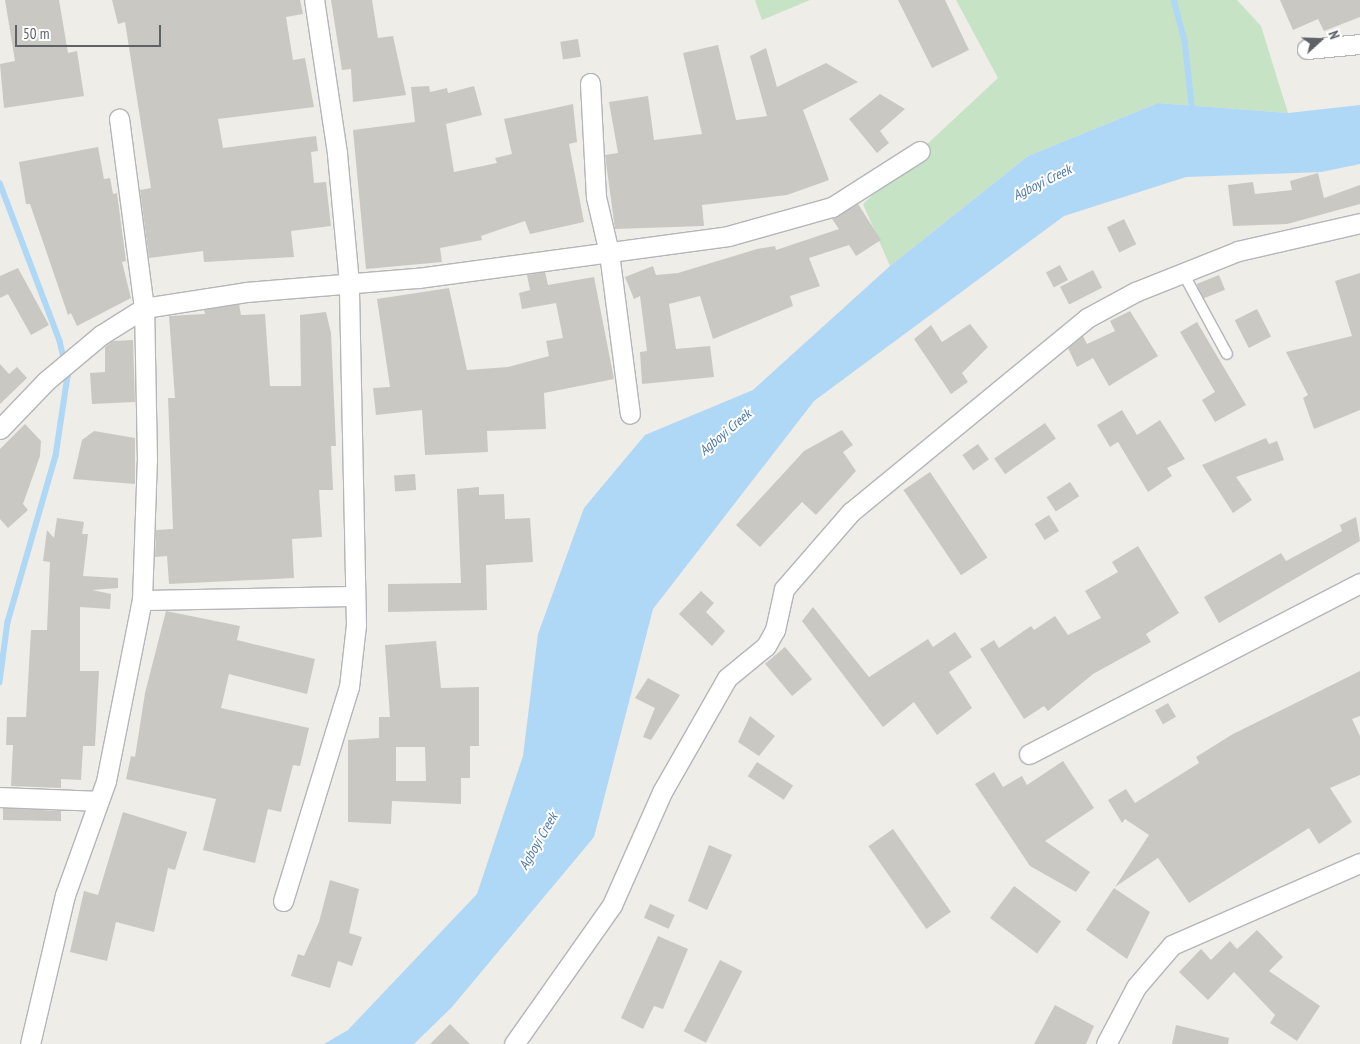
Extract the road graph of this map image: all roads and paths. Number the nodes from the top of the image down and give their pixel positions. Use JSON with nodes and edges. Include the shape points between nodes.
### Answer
{"nodes":[{"id":1,"x":314,"y":0,"type":"edge"},
{"id":2,"x":1360,"y":44,"type":"edge"},
{"id":3,"x":1307,"y":49,"type":"dead end"},
{"id":4,"x":590,"y":83,"type":"dead end"},
{"id":5,"x":119,"y":119,"type":"dead end"},
{"id":6,"x":920,"y":151,"type":"dead end"},
{"id":7,"x":1360,"y":223,"type":"edge"},
{"id":8,"x":608,"y":253,"type":"junction"},
{"id":9,"x":1183,"y":273,"type":"junction"},
{"id":10,"x":349,"y":284,"type":"junction"},
{"id":11,"x":144,"y":308,"type":"junction"},
{"id":12,"x":1227,"y":354,"type":"dead end"},
{"id":13,"x":630,"y":414,"type":"dead end"},
{"id":14,"x":0,"y":429,"type":"edge"},
{"id":15,"x":1360,"y":583,"type":"edge"},
{"id":16,"x":354,"y":596,"type":"junction"},
{"id":17,"x":142,"y":600,"type":"junction"},
{"id":18,"x":1029,"y":754,"type":"dead end"},
{"id":19,"x":0,"y":797,"type":"edge"},
{"id":20,"x":98,"y":801,"type":"junction"},
{"id":21,"x":1360,"y":863,"type":"edge"},
{"id":22,"x":283,"y":901,"type":"dead end"},
{"id":23,"x":30,"y":1044,"type":"edge"},
{"id":24,"x":514,"y":1044,"type":"edge"},
{"id":25,"x":1106,"y":1044,"type":"edge"}],
"edges":[{"from":1,"to":10,"type":"street","via":[[337,152]]},
{"from":2,"to":3,"type":"street"},
{"from":4,"to":8,"type":"street","via":[[596,197]]},
{"from":5,"to":11,"type":"street"},
{"from":6,"to":8,"type":"street","via":[[832,207],[775,225],[678,246]]},
{"from":7,"to":9,"type":"street","via":[[1238,251]]},
{"from":8,"to":10,"type":"street"},
{"from":8,"to":13,"type":"street"},
{"from":9,"to":12,"type":"lane"},
{"from":9,"to":24,"type":"street","via":[[1087,318],[851,512],[784,589],[775,630],[755,658],[727,678],[701,721],[662,792],[612,905]]},
{"from":10,"to":11,"type":"street","via":[[246,292]]},
{"from":10,"to":16,"type":"street"},
{"from":11,"to":14,"type":"street","via":[[101,335],[60,369]]},
{"from":11,"to":17,"type":"street","via":[[148,460]]},
{"from":15,"to":18,"type":"street"},
{"from":16,"to":17,"type":"street"},
{"from":16,"to":22,"type":"street","via":[[356,625],[349,687]]},
{"from":17,"to":20,"type":"street","via":[[124,702]]},
{"from":19,"to":20,"type":"street"},
{"from":20,"to":23,"type":"street","via":[[65,895]]},
{"from":21,"to":25,"type":"street","via":[[1172,945],[1136,987]]}]}
